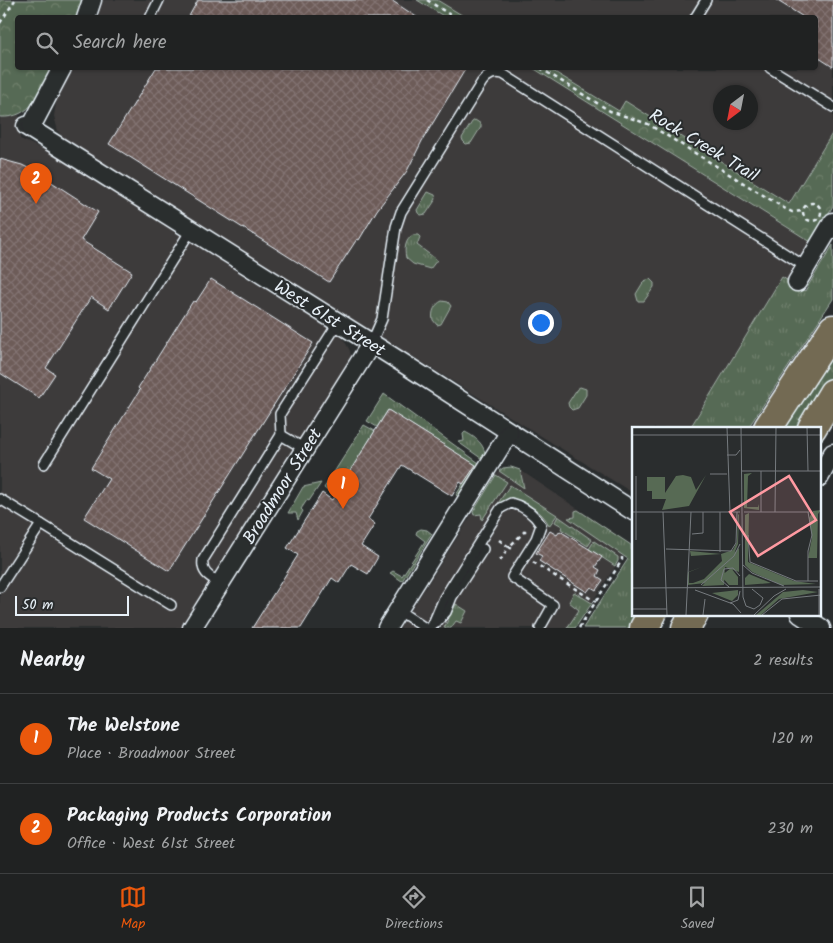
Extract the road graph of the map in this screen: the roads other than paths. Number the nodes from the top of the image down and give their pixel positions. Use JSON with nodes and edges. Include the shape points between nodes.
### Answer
{"nodes":[{"id":1,"x":92,"y":0,"type":"edge"},
{"id":2,"x":159,"y":0,"type":"edge"},
{"id":3,"x":706,"y":0,"type":"edge"},
{"id":4,"x":87,"y":15,"type":"edge"},
{"id":5,"x":152,"y":15,"type":"edge"},
{"id":6,"x":697,"y":15,"type":"edge"},
{"id":7,"x":61,"y":70,"type":"edge"},
{"id":8,"x":773,"y":70,"type":"edge"},
{"id":9,"x":833,"y":107,"type":"edge"},
{"id":10,"x":833,"y":222,"type":"edge"},
{"id":11,"x":192,"y":230,"type":"junction"},
{"id":12,"x":802,"y":274,"type":"joint"},
{"id":13,"x":338,"y":323,"type":"junction"},
{"id":14,"x":833,"y":329,"type":"edge"},
{"id":15,"x":371,"y":344,"type":"junction"},
{"id":16,"x":833,"y":393,"type":"edge"},
{"id":17,"x":769,"y":427,"type":"edge"},
{"id":18,"x":813,"y":427,"type":"edge"},
{"id":19,"x":509,"y":433,"type":"junction"},
{"id":20,"x":281,"y":435,"type":"junction"},
{"id":21,"x":305,"y":450,"type":"junction"},
{"id":22,"x":833,"y":453,"type":"edge"},
{"id":23,"x":44,"y":464,"type":"dead end"},
{"id":24,"x":820,"y":476,"type":"edge"},
{"id":25,"x":0,"y":498,"type":"edge"},
{"id":26,"x":632,"y":510,"type":"edge"},
{"id":27,"x":41,"y":524,"type":"junction"},
{"id":28,"x":220,"y":583,"type":"junction"},
{"id":29,"x":0,"y":587,"type":"edge"},
{"id":30,"x":171,"y":605,"type":"dead end"},
{"id":31,"x":398,"y":610,"type":"junction"},
{"id":32,"x":651,"y":616,"type":"edge"},
{"id":33,"x":673,"y":616,"type":"edge"},
{"id":34,"x":693,"y":616,"type":"edge"},
{"id":35,"x":803,"y":616,"type":"edge"},
{"id":36,"x":192,"y":628,"type":"edge"},
{"id":37,"x":387,"y":628,"type":"edge"},
{"id":38,"x":426,"y":628,"type":"edge"},
{"id":39,"x":432,"y":628,"type":"edge"},
{"id":40,"x":540,"y":628,"type":"edge"},
{"id":41,"x":644,"y":628,"type":"edge"},
{"id":42,"x":666,"y":628,"type":"edge"},
{"id":43,"x":686,"y":628,"type":"edge"},
{"id":44,"x":821,"y":628,"type":"edge"}],
"edges":[{"from":1,"to":4,"type":"street"},
{"from":2,"to":5,"type":"lane"},
{"from":3,"to":6,"type":"lane"},
{"from":7,"to":11,"type":"street","name":"West 61st Street","via":[[29,127]]},
{"from":8,"to":9,"type":"lane"},
{"from":10,"to":12,"type":"street"},
{"from":11,"to":13,"type":"street","name":"West 61st Street"},
{"from":11,"to":23,"type":"lane"},
{"from":12,"to":15,"type":"lane","via":[[503,74],[493,73],[482,82],[401,212],[382,318]]},
{"from":13,"to":15,"type":"street","name":"West 61st Street"},
{"from":13,"to":20,"type":"lane","via":[[280,414]]},
{"from":14,"to":17,"type":"highway"},
{"from":15,"to":19,"type":"street","name":"West 61st Street"},
{"from":15,"to":21,"type":"street","name":"Broadmoor Street"},
{"from":16,"to":18,"type":"highway"},
{"from":19,"to":26,"type":"street","name":"West 61st Street"},
{"from":19,"to":31,"type":"street"},
{"from":20,"to":21,"type":"lane"},
{"from":20,"to":28,"type":"lane","via":[[204,560],[205,574]]},
{"from":21,"to":28,"type":"street","name":"Broadmoor Street"},
{"from":22,"to":24,"type":"street"},
{"from":25,"to":27,"type":"lane"},
{"from":27,"to":29,"type":"lane"},
{"from":27,"to":30,"type":"lane"},
{"from":28,"to":36,"type":"street","name":"Broadmoor Street"},
{"from":31,"to":37,"type":"street"},
{"from":31,"to":38,"type":"lane"},
{"from":32,"to":41,"type":"highway"},
{"from":33,"to":42,"type":"highway"},
{"from":34,"to":43,"type":"highway"},
{"from":35,"to":44,"type":"street"},
{"from":39,"to":40,"type":"lane","via":[[444,598],[501,508],[511,503],[526,509],[541,525],[512,578],[553,605]]}]}
